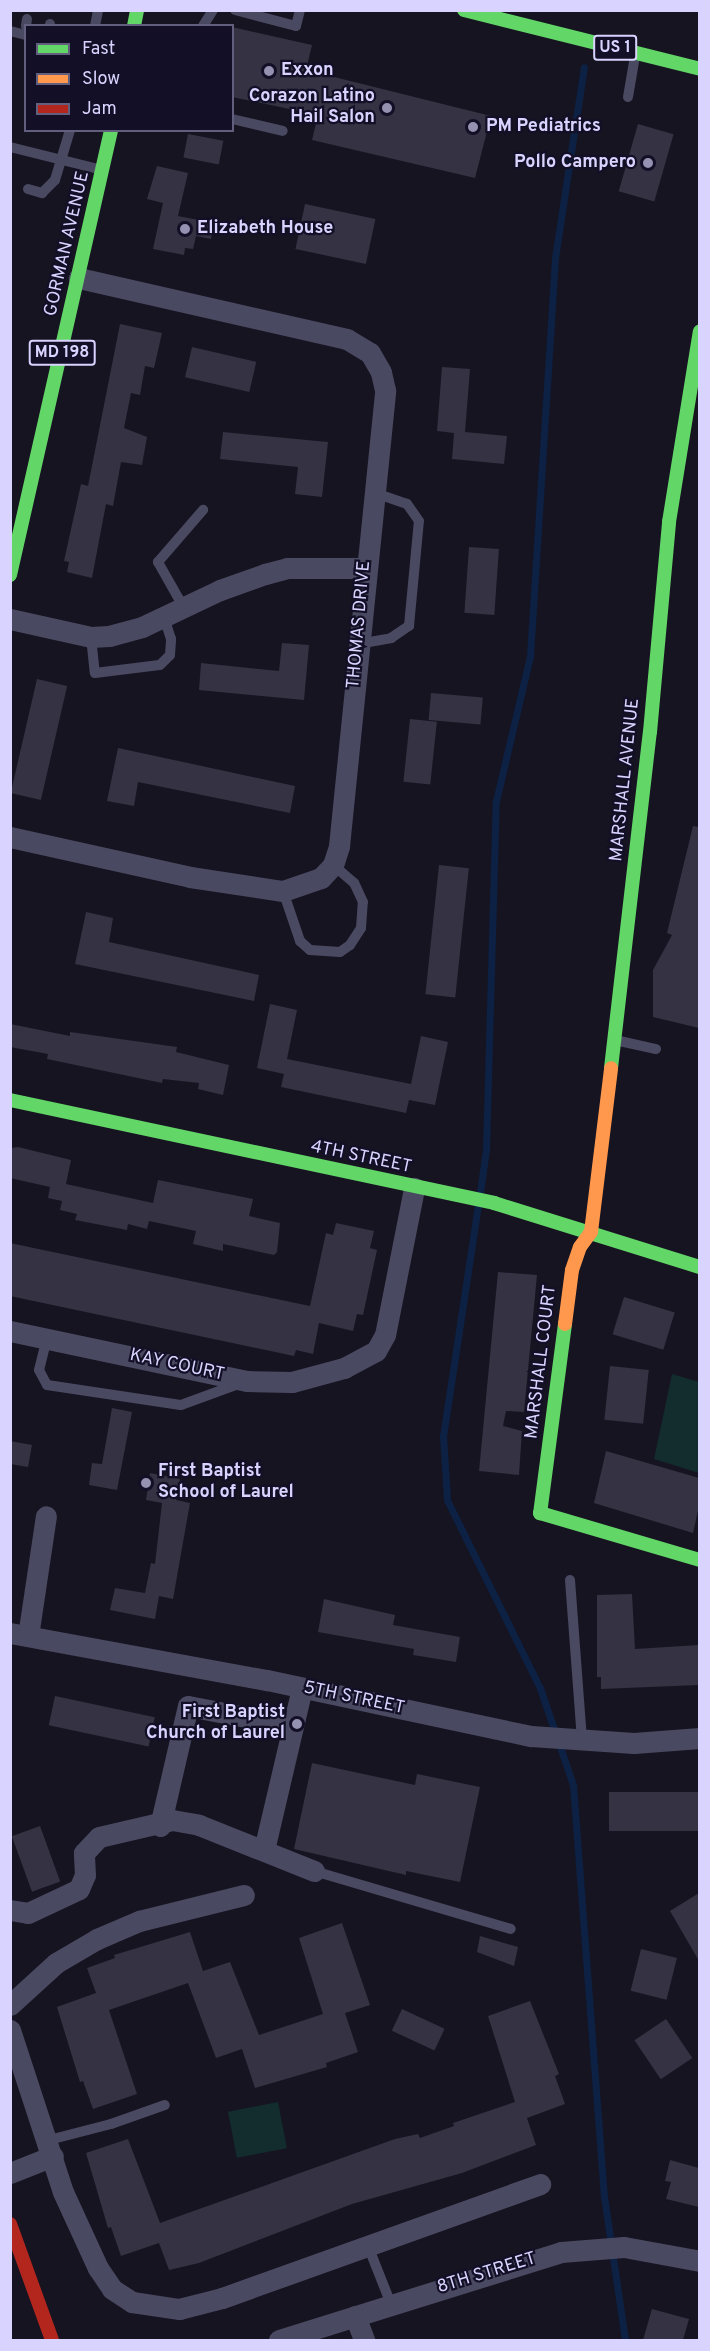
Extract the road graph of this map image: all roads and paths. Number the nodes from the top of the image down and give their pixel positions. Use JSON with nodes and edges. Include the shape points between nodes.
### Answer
{"nodes":[{"id":1,"x":213,"y":10,"type":"edge"},
{"id":2,"x":235,"y":10,"type":"edge"},
{"id":3,"x":300,"y":10,"type":"edge"},
{"id":4,"x":464,"y":10,"type":"edge"},
{"id":5,"x":535,"y":10,"type":"edge"},
{"id":6,"x":204,"y":24,"type":"edge"},
{"id":7,"x":531,"y":26,"type":"junction"},
{"id":8,"x":636,"y":52,"type":"junction"},
{"id":9,"x":699,"y":69,"type":"edge"},
{"id":10,"x":628,"y":97,"type":"dead end"},
{"id":11,"x":234,"y":120,"type":"edge"},
{"id":12,"x":283,"y":131,"type":"dead end"},
{"id":13,"x":70,"y":132,"type":"edge"},
{"id":14,"x":111,"y":132,"type":"edge"},
{"id":15,"x":10,"y":147,"type":"edge"},
{"id":16,"x":63,"y":160,"type":"junction"},
{"id":17,"x":103,"y":170,"type":"junction"},
{"id":18,"x":28,"y":189,"type":"dead end"},
{"id":19,"x":79,"y":278,"type":"junction"},
{"id":20,"x":699,"y":332,"type":"edge"},
{"id":21,"x":374,"y":492,"type":"junction"},
{"id":22,"x":203,"y":510,"type":"dead end"},
{"id":23,"x":365,"y":568,"type":"junction"},
{"id":24,"x":10,"y":575,"type":"edge"},
{"id":25,"x":184,"y":608,"type":"junction"},
{"id":26,"x":164,"y":618,"type":"junction"},
{"id":27,"x":10,"y":619,"type":"edge"},
{"id":28,"x":91,"y":637,"type":"junction"},
{"id":29,"x":358,"y":644,"type":"junction"},
{"id":30,"x":10,"y":837,"type":"edge"},
{"id":31,"x":333,"y":865,"type":"junction"},
{"id":32,"x":283,"y":891,"type":"junction"},
{"id":33,"x":614,"y":1040,"type":"junction"},
{"id":34,"x":656,"y":1049,"type":"dead end"},
{"id":35,"x":10,"y":1100,"type":"edge"},
{"id":36,"x":414,"y":1188,"type":"junction"},
{"id":37,"x":591,"y":1232,"type":"junction"},
{"id":38,"x":699,"y":1267,"type":"edge"},
{"id":39,"x":10,"y":1331,"type":"edge"},
{"id":40,"x":47,"y":1338,"type":"junction"},
{"id":41,"x":247,"y":1381,"type":"junction"},
{"id":42,"x":46,"y":1516,"type":"dead end"},
{"id":43,"x":699,"y":1560,"type":"edge"},
{"id":44,"x":570,"y":1580,"type":"dead end"},
{"id":45,"x":19,"y":1634,"type":"edge"},
{"id":46,"x":302,"y":1688,"type":"junction"},
{"id":47,"x":293,"y":1725,"type":"junction"},
{"id":48,"x":699,"y":1738,"type":"edge"},
{"id":49,"x":582,"y":1742,"type":"junction"},
{"id":50,"x":160,"y":1826,"type":"junction"},
{"id":51,"x":264,"y":1850,"type":"junction"},
{"id":52,"x":314,"y":1871,"type":"joint"},
{"id":53,"x":244,"y":1895,"type":"dead end"},
{"id":54,"x":10,"y":1910,"type":"edge"},
{"id":55,"x":512,"y":1929,"type":"dead end"},
{"id":56,"x":10,"y":2005,"type":"edge"},
{"id":57,"x":10,"y":2030,"type":"edge"},
{"id":58,"x":165,"y":2105,"type":"dead end"},
{"id":59,"x":51,"y":2148,"type":"junction"},
{"id":60,"x":10,"y":2173,"type":"edge"},
{"id":61,"x":540,"y":2184,"type":"dead end"},
{"id":62,"x":10,"y":2224,"type":"edge"},
{"id":63,"x":368,"y":2246,"type":"junction"},
{"id":64,"x":16,"y":2257,"type":"edge"},
{"id":65,"x":699,"y":2261,"type":"edge"},
{"id":66,"x":391,"y":2304,"type":"junction"},
{"id":67,"x":355,"y":2316,"type":"junction"},
{"id":68,"x":52,"y":2340,"type":"edge"},
{"id":69,"x":279,"y":2340,"type":"edge"},
{"id":70,"x":364,"y":2340,"type":"edge"}],
"edges":[{"from":1,"to":6,"type":"lane"},
{"from":2,"to":3,"type":"lane","via":[[296,26]]},
{"from":4,"to":7,"type":"street","number":"US 1"},
{"from":5,"to":7,"type":"street"},
{"from":7,"to":8,"type":"street","number":"US 1"},
{"from":8,"to":9,"type":"street","number":"US 1"},
{"from":8,"to":10,"type":"lane"},
{"from":11,"to":12,"type":"lane"},
{"from":13,"to":16,"type":"lane"},
{"from":14,"to":17,"type":"street","name":"GORMAN AVENUE","number":"MD 198"},
{"from":15,"to":16,"type":"lane"},
{"from":16,"to":17,"type":"lane"},
{"from":16,"to":18,"type":"lane","via":[[55,180],[42,193]]},
{"from":17,"to":19,"type":"street","name":"GORMAN AVENUE","number":"MD 198"},
{"from":19,"to":21,"type":"street","name":"THOMAS DRIVE","via":[[305,326],[361,346],[376,361],[385,390]]},
{"from":19,"to":24,"type":"street","name":"GORMAN AVENUE","number":"MD 198"},
{"from":20,"to":33,"type":"street","name":"MARSHALL AVENUE","via":[[669,522],[650,732]]},
{"from":21,"to":23,"type":"street","name":"THOMAS DRIVE"},
{"from":21,"to":29,"type":"lane","via":[[407,504],[418,521],[409,626],[391,638]]},
{"from":22,"to":25,"type":"lane","via":[[159,562]]},
{"from":23,"to":25,"type":"street","via":[[287,568],[244,580]]},
{"from":23,"to":29,"type":"street","name":"THOMAS DRIVE"},
{"from":25,"to":26,"type":"street"},
{"from":26,"to":28,"type":"street","via":[[124,633]]},
{"from":26,"to":28,"type":"lane","via":[[171,639],[170,655],[160,665],[95,673]]},
{"from":27,"to":28,"type":"street"},
{"from":29,"to":31,"type":"street","name":"THOMAS DRIVE","via":[[339,846]]},
{"from":30,"to":32,"type":"street","via":[[190,877]]},
{"from":31,"to":32,"type":"street","via":[[314,882]]},
{"from":31,"to":32,"type":"lane","via":[[354,883],[363,902],[361,928],[340,952],[310,950],[300,941]]},
{"from":33,"to":34,"type":"lane"},
{"from":33,"to":37,"type":"street","name":"MARSHALL AVENUE"},
{"from":35,"to":36,"type":"street","name":"4TH STREET"},
{"from":36,"to":37,"type":"street","name":"4TH STREET","via":[[494,1203]]},
{"from":36,"to":41,"type":"street","name":"KAY COURT","via":[[385,1335],[376,1351],[344,1368],[292,1382]]},
{"from":37,"to":38,"type":"street","name":"4TH STREET"},
{"from":37,"to":43,"type":"street","name":"MARSHALL COURT","via":[[580,1247],[572,1270],[540,1513]]},
{"from":39,"to":40,"type":"street","name":"KAY COURT"},
{"from":40,"to":41,"type":"street","name":"KAY COURT"},
{"from":40,"to":41,"type":"lane","via":[[39,1370],[47,1385],[181,1405]]},
{"from":42,"to":45,"type":"street"},
{"from":44,"to":49,"type":"lane"},
{"from":45,"to":46,"type":"street","name":"5TH STREET"},
{"from":46,"to":47,"type":"street"},
{"from":46,"to":49,"type":"street","name":"5TH STREET","via":[[531,1736]]},
{"from":47,"to":50,"type":"street","via":[[189,1706]]},
{"from":47,"to":51,"type":"street"},
{"from":48,"to":49,"type":"street","name":"5TH STREET"},
{"from":50,"to":51,"type":"street","via":[[172,1820],[199,1825]]},
{"from":50,"to":54,"type":"street","via":[[99,1837],[84,1853],[85,1875],[79,1889],[28,1913]]},
{"from":51,"to":52,"type":"street"},
{"from":52,"to":55,"type":"lane"},
{"from":53,"to":56,"type":"street","via":[[139,1921],[97,1939],[56,1963]]},
{"from":57,"to":59,"type":"street"},
{"from":58,"to":59,"type":"lane"},
{"from":59,"to":60,"type":"street"},
{"from":59,"to":63,"type":"street","via":[[63,2192],[98,2268],[112,2289],[142,2305],[179,2309]]},
{"from":61,"to":63,"type":"street"},
{"from":62,"to":64,"type":"street"},
{"from":63,"to":66,"type":"lane"},
{"from":64,"to":68,"type":"street"},
{"from":65,"to":66,"type":"street","name":"8TH STREET","via":[[620,2247],[588,2247]]},
{"from":66,"to":67,"type":"street","name":"8TH STREET"},
{"from":67,"to":69,"type":"street","name":"8TH STREET"},
{"from":67,"to":70,"type":"street"}]}
